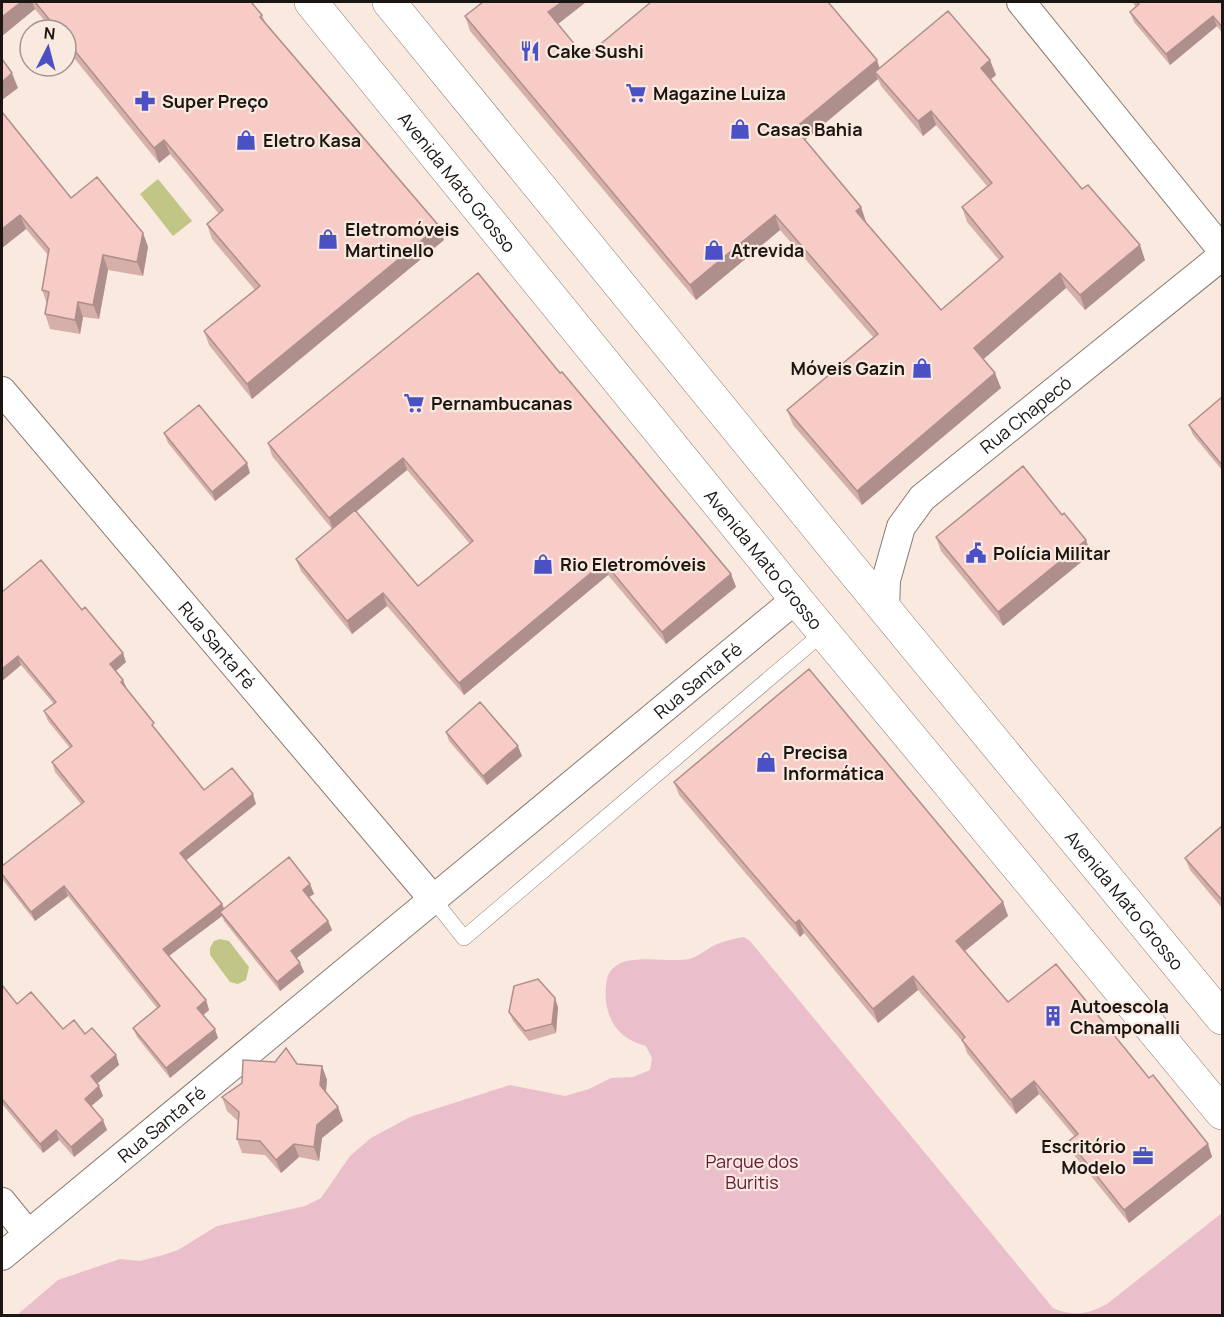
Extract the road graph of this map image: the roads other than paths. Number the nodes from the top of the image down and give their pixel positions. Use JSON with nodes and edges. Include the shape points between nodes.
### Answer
{"nodes":[{"id":1,"x":311,"y":2,"type":"edge"},
{"id":2,"x":389,"y":2,"type":"edge"},
{"id":3,"x":1021,"y":2,"type":"edge"},
{"id":4,"x":1222,"y":250,"type":"edge"},
{"id":5,"x":1222,"y":256,"type":"edge"},
{"id":6,"x":2,"y":391,"type":"edge"},
{"id":7,"x":796,"y":599,"type":"junction"},
{"id":8,"x":885,"y":610,"type":"junction"},
{"id":9,"x":824,"y":632,"type":"junction"},
{"id":10,"x":433,"y":899,"type":"junction"},
{"id":11,"x":1222,"y":1018,"type":"edge"},
{"id":12,"x":1222,"y":1113,"type":"edge"},
{"id":13,"x":2,"y":1202,"type":"edge"},
{"id":14,"x":28,"y":1234,"type":"junction"},
{"id":15,"x":2,"y":1256,"type":"edge"}],
"edges":[{"from":1,"to":7,"type":"main road","name":"Avenida Mato Grosso"},
{"from":2,"to":8,"type":"main road","name":"Avenida Mato Grosso"},
{"from":3,"to":4,"type":"street"},
{"from":5,"to":8,"type":"street","name":"Rua Chapecó","via":[[922,498],[901,527],[892,553]]},
{"from":6,"to":10,"type":"street","name":"Rua Santa Fé"},
{"from":7,"to":9,"type":"main road","name":"Avenida Mato Grosso"},
{"from":7,"to":10,"type":"street","name":"Rua Santa Fé"},
{"from":8,"to":11,"type":"main road","name":"Avenida Mato Grosso"},
{"from":9,"to":10,"type":"lane","via":[[464,938]]},
{"from":9,"to":12,"type":"main road","name":"Avenida Mato Grosso"},
{"from":10,"to":14,"type":"street","name":"Rua Santa Fé"},
{"from":13,"to":14,"type":"street"},
{"from":14,"to":15,"type":"street","name":"Rua Santa Fé"}]}
